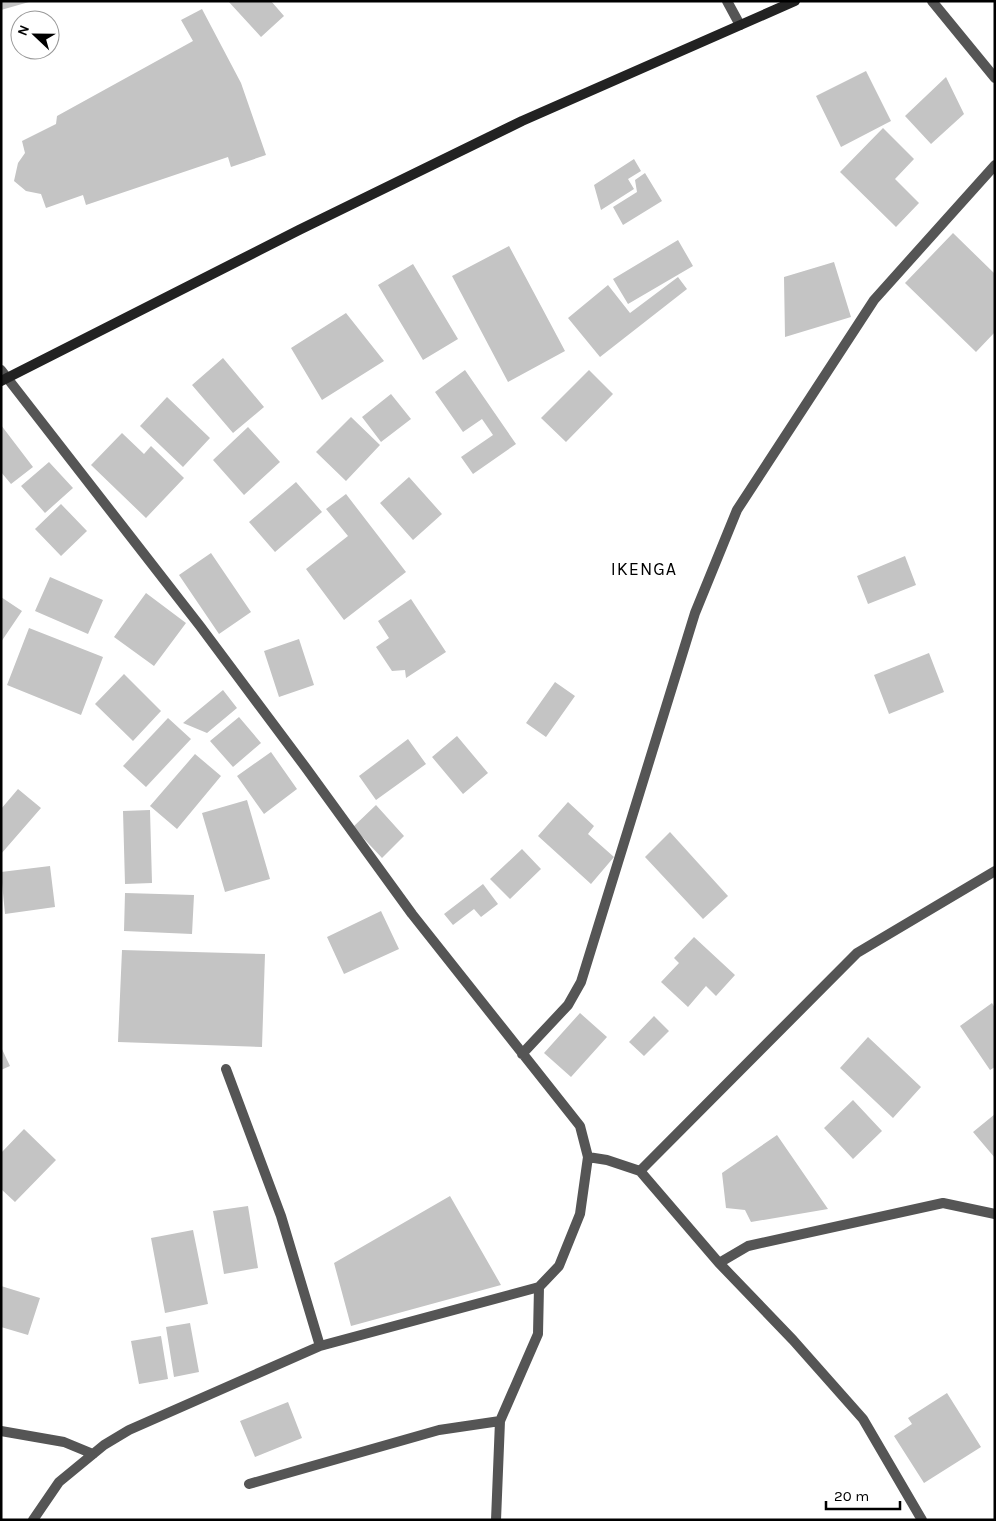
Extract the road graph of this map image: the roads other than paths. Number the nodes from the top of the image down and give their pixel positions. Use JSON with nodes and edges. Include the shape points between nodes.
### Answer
{"nodes":[{"id":1,"x":727,"y":1,"type":"edge"},
{"id":2,"x":795,"y":1,"type":"edge"},
{"id":3,"x":932,"y":1,"type":"edge"},
{"id":4,"x":740,"y":25,"type":"junction"},
{"id":5,"x":995,"y":78,"type":"edge"},
{"id":6,"x":995,"y":165,"type":"edge"},
{"id":7,"x":3,"y":376,"type":"edge"},
{"id":8,"x":995,"y":871,"type":"edge"},
{"id":9,"x":522,"y":1054,"type":"junction"},
{"id":10,"x":226,"y":1069,"type":"dead end"},
{"id":11,"x":588,"y":1157,"type":"junction"},
{"id":12,"x":640,"y":1171,"type":"junction"},
{"id":13,"x":995,"y":1214,"type":"edge"},
{"id":14,"x":719,"y":1263,"type":"junction"},
{"id":15,"x":539,"y":1287,"type":"junction"},
{"id":16,"x":320,"y":1346,"type":"junction"},
{"id":17,"x":500,"y":1421,"type":"junction"},
{"id":18,"x":1,"y":1431,"type":"edge"},
{"id":19,"x":93,"y":1454,"type":"junction"},
{"id":20,"x":249,"y":1484,"type":"dead end"},
{"id":21,"x":33,"y":1520,"type":"edge"},
{"id":22,"x":496,"y":1520,"type":"edge"},
{"id":23,"x":922,"y":1520,"type":"edge"}],
"edges":[{"from":1,"to":4,"type":"street"},
{"from":2,"to":4,"type":"main road"},
{"from":3,"to":5,"type":"street"},
{"from":4,"to":7,"type":"main road","via":[[513,125]]},
{"from":6,"to":9,"type":"street","via":[[874,300],[737,510],[696,613],[582,982],[568,1004]]},
{"from":7,"to":9,"type":"street","via":[[200,626],[412,914]]},
{"from":8,"to":12,"type":"street","via":[[857,953]]},
{"from":9,"to":11,"type":"street","via":[[580,1126]]},
{"from":10,"to":16,"type":"street","via":[[282,1216]]},
{"from":11,"to":12,"type":"street"},
{"from":11,"to":15,"type":"street","via":[[580,1214],[558,1266]]},
{"from":12,"to":14,"type":"street"},
{"from":13,"to":14,"type":"street","via":[[943,1203],[748,1246]]},
{"from":14,"to":23,"type":"street","via":[[863,1419]]},
{"from":15,"to":16,"type":"street"},
{"from":15,"to":17,"type":"street","via":[[538,1334]]},
{"from":16,"to":19,"type":"street","via":[[129,1430]]},
{"from":17,"to":20,"type":"street","via":[[439,1430]]},
{"from":17,"to":22,"type":"street"},
{"from":18,"to":19,"type":"street","via":[[64,1442]]},
{"from":19,"to":21,"type":"street","via":[[59,1482]]}]}
